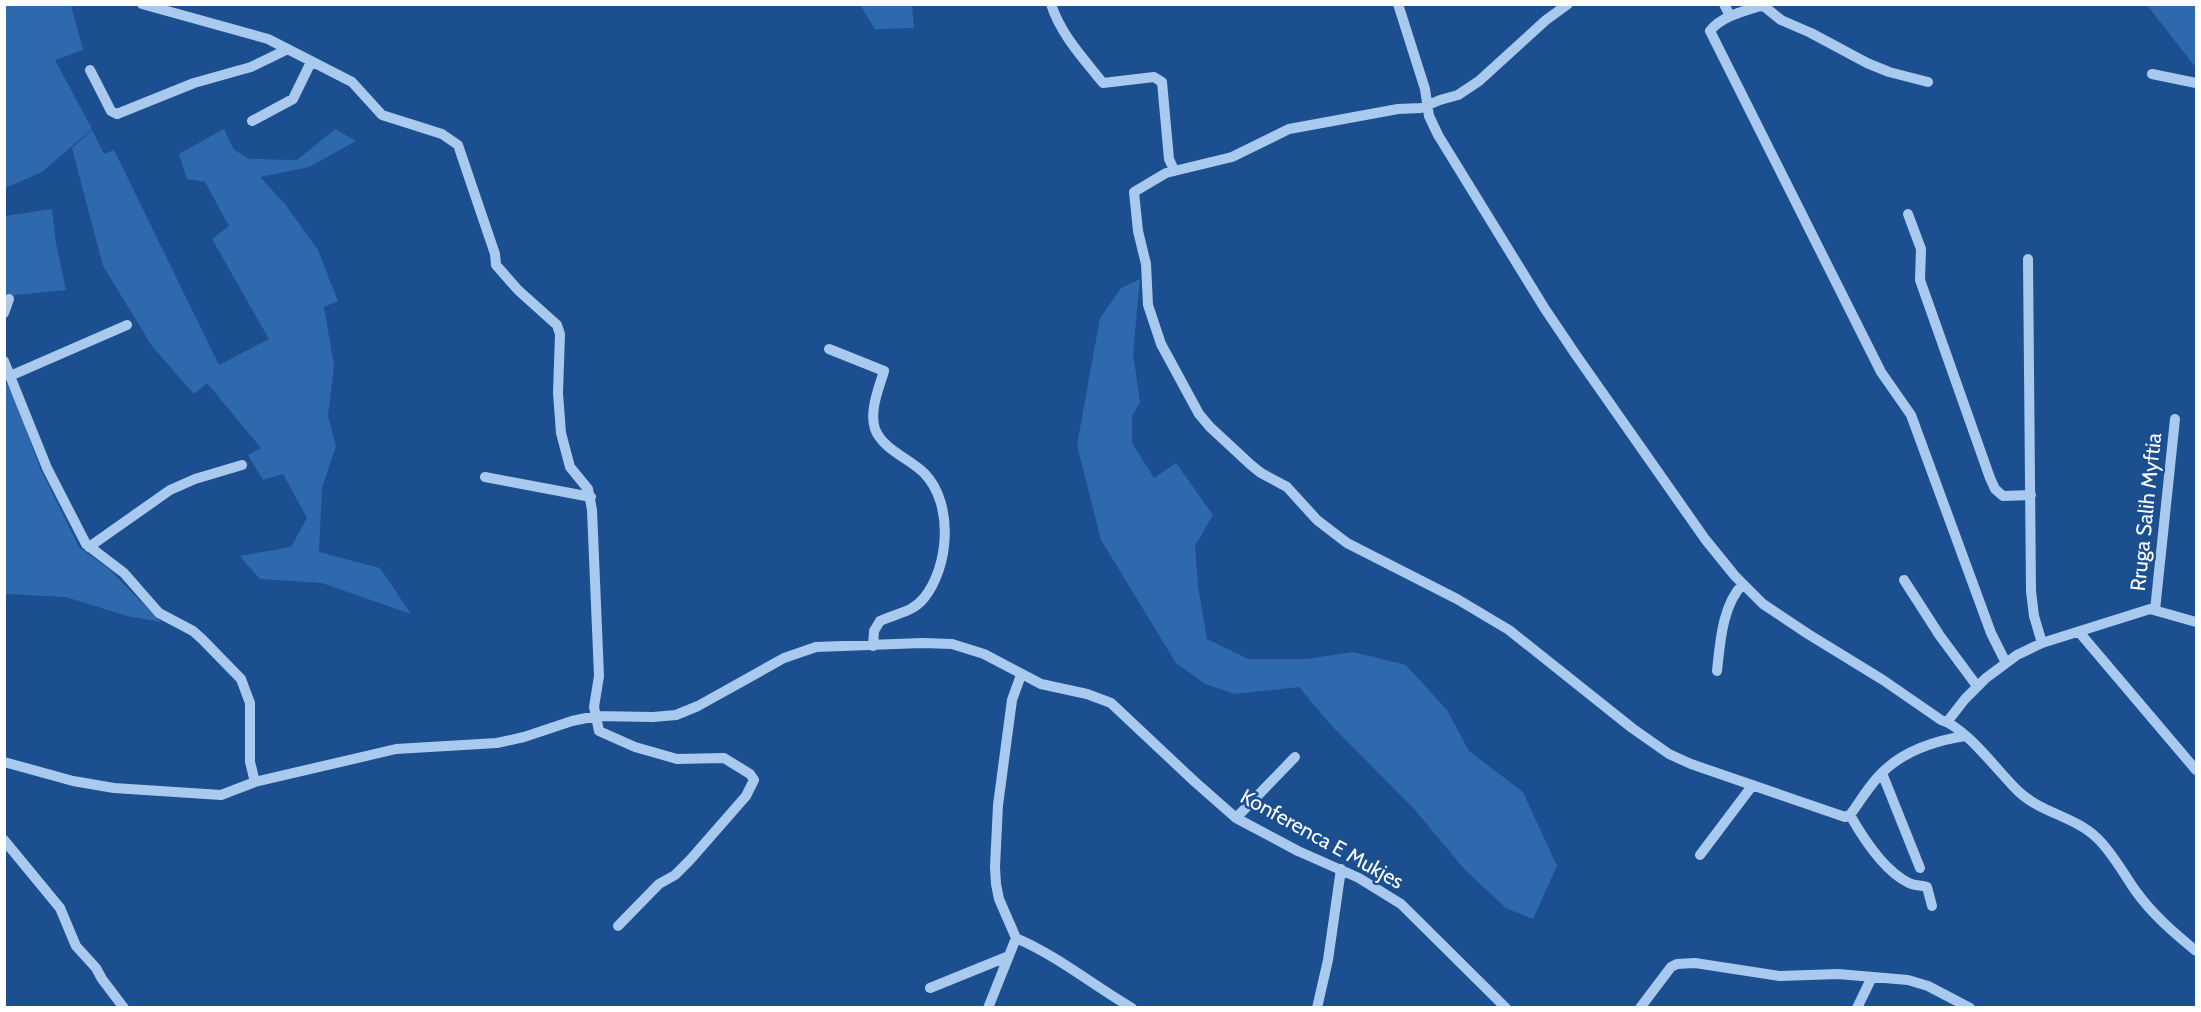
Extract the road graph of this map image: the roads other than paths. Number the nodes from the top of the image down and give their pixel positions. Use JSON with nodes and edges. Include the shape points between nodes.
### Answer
{"nodes":[{"id":1,"x":142,"y":4,"type":"edge"},
{"id":2,"x":1051,"y":4,"type":"edge"},
{"id":3,"x":1398,"y":4,"type":"edge"},
{"id":4,"x":1568,"y":4,"type":"edge"},
{"id":5,"x":1724,"y":4,"type":"edge"},
{"id":6,"x":1730,"y":16,"type":"junction"},
{"id":7,"x":288,"y":50,"type":"junction"},
{"id":8,"x":311,"y":62,"type":"junction"},
{"id":9,"x":90,"y":70,"type":"dead end"},
{"id":10,"x":2152,"y":74,"type":"dead end"},
{"id":11,"x":1928,"y":82,"type":"dead end"},
{"id":12,"x":2196,"y":83,"type":"edge"},
{"id":13,"x":1428,"y":106,"type":"junction"},
{"id":14,"x":252,"y":121,"type":"dead end"},
{"id":15,"x":1174,"y":170,"type":"junction"},
{"id":16,"x":1908,"y":214,"type":"dead end"},
{"id":17,"x":2028,"y":259,"type":"dead end"},
{"id":18,"x":9,"y":299,"type":"dead end"},
{"id":19,"x":4,"y":313,"type":"edge"},
{"id":20,"x":127,"y":325,"type":"dead end"},
{"id":21,"x":830,"y":350,"type":"dead end"},
{"id":22,"x":4,"y":361,"type":"edge"},
{"id":23,"x":10,"y":376,"type":"junction"},
{"id":24,"x":2175,"y":419,"type":"dead end"},
{"id":25,"x":242,"y":465,"type":"dead end"},
{"id":26,"x":485,"y":477,"type":"dead end"},
{"id":27,"x":2031,"y":495,"type":"junction"},
{"id":28,"x":591,"y":497,"type":"junction"},
{"id":29,"x":89,"y":547,"type":"junction"},
{"id":30,"x":1904,"y":580,"type":"dead end"},
{"id":31,"x":1743,"y":584,"type":"junction"},
{"id":32,"x":2155,"y":610,"type":"junction"},
{"id":33,"x":2196,"y":622,"type":"edge"},
{"id":34,"x":2079,"y":632,"type":"junction"},
{"id":35,"x":2042,"y":642,"type":"junction"},
{"id":36,"x":873,"y":646,"type":"junction"},
{"id":37,"x":2006,"y":663,"type":"junction"},
{"id":38,"x":1717,"y":671,"type":"dead end"},
{"id":39,"x":1021,"y":675,"type":"junction"},
{"id":40,"x":1977,"y":686,"type":"junction"},
{"id":41,"x":596,"y":716,"type":"junction"},
{"id":42,"x":1947,"y":722,"type":"junction"},
{"id":43,"x":1965,"y":736,"type":"junction"},
{"id":44,"x":1295,"y":757,"type":"dead end"},
{"id":45,"x":4,"y":762,"type":"edge"},
{"id":46,"x":2196,"y":770,"type":"edge"},
{"id":47,"x":1882,"y":773,"type":"junction"},
{"id":48,"x":255,"y":782,"type":"junction"},
{"id":49,"x":1752,"y":786,"type":"junction"},
{"id":50,"x":1850,"y":815,"type":"junction"},
{"id":51,"x":1236,"y":818,"type":"junction"},
{"id":52,"x":4,"y":840,"type":"edge"},
{"id":53,"x":1700,"y":855,"type":"dead end"},
{"id":54,"x":1920,"y":868,"type":"dead end"},
{"id":55,"x":1341,"y":869,"type":"junction"},
{"id":56,"x":1932,"y":906,"type":"dead end"},
{"id":57,"x":618,"y":926,"type":"dead end"},
{"id":58,"x":1016,"y":938,"type":"junction"},
{"id":59,"x":2196,"y":951,"type":"edge"},
{"id":60,"x":1009,"y":956,"type":"junction"},
{"id":61,"x":1872,"y":977,"type":"junction"},
{"id":62,"x":930,"y":988,"type":"dead end"},
{"id":63,"x":1952,"y":1004,"type":"edge"},
{"id":64,"x":993,"y":1006,"type":"edge"},
{"id":65,"x":124,"y":1008,"type":"edge"},
{"id":66,"x":1132,"y":1008,"type":"edge"},
{"id":67,"x":1317,"y":1008,"type":"edge"},
{"id":68,"x":1506,"y":1008,"type":"edge"},
{"id":69,"x":1640,"y":1008,"type":"edge"},
{"id":70,"x":1857,"y":1008,"type":"edge"},
{"id":71,"x":1970,"y":1008,"type":"edge"}],
"edges":[{"from":1,"to":7,"type":"street","via":[[268,39]]},
{"from":2,"to":15,"type":"street","via":[[1067,38],[1103,83],[1154,77],[1162,82],[1169,159]]},
{"from":3,"to":13,"type":"street"},
{"from":4,"to":13,"type":"street","via":[[1466,90]]},
{"from":5,"to":6,"type":"street"},
{"from":6,"to":11,"type":"street","via":[[1765,7],[1781,20],[1867,63]]},
{"from":6,"to":37,"type":"street","via":[[1712,27],[1710,33],[1881,372],[1908,409],[1991,633]]},
{"from":7,"to":8,"type":"street"},
{"from":7,"to":9,"type":"street","via":[[117,114],[111,111]]},
{"from":8,"to":14,"type":"street","via":[[293,99]]},
{"from":8,"to":28,"type":"street","via":[[352,82],[382,115],[442,134],[458,145],[496,265],[557,325],[561,433],[570,466]]},
{"from":10,"to":12,"type":"street"},
{"from":13,"to":15,"type":"street","via":[[1294,128],[1232,157]]},
{"from":13,"to":31,"type":"street","via":[[1438,135],[1545,309],[1705,539]]},
{"from":15,"to":49,"type":"street","via":[[1134,192],[1146,264],[1146,292],[1161,344],[1189,398],[1210,427],[1261,472],[1287,487],[1317,520],[1347,543],[1509,630],[1669,754]]},
{"from":16,"to":27,"type":"street","via":[[1922,249],[1920,280],[1990,478],[2003,496]]},
{"from":17,"to":27,"type":"street"},
{"from":18,"to":19,"type":"street"},
{"from":20,"to":23,"type":"street"},
{"from":21,"to":36,"type":"street","via":[[884,371],[873,415],[875,428],[888,446],[924,473],[943,507],[943,552],[932,585],[909,611],[880,621],[874,631]]},
{"from":22,"to":23,"type":"street"},
{"from":23,"to":29,"type":"street","via":[[47,468]]},
{"from":24,"to":32,"type":"street","name":"Rruga Salih Myftia"},
{"from":25,"to":29,"type":"street","via":[[170,490]]},
{"from":26,"to":28,"type":"street"},
{"from":27,"to":35,"type":"street","via":[[2031,591]]},
{"from":28,"to":41,"type":"street","via":[[598,668]]},
{"from":29,"to":48,"type":"street","via":[[124,573],[159,613],[193,631],[241,679],[250,703],[250,762]]},
{"from":30,"to":40,"type":"street"},
{"from":31,"to":38,"type":"street","via":[[1734,595],[1725,623]]},
{"from":31,"to":42,"type":"street","via":[[1779,615]]},
{"from":32,"to":33,"type":"street"},
{"from":32,"to":34,"type":"street"},
{"from":34,"to":35,"type":"street"},
{"from":34,"to":46,"type":"street"},
{"from":35,"to":37,"type":"street"},
{"from":36,"to":39,"type":"street","name":"Konferenca E Mukjes","via":[[952,644],[984,654]]},
{"from":36,"to":41,"type":"street","name":"Konferenca E Mukjes","via":[[830,645],[803,651],[676,715]]},
{"from":37,"to":40,"type":"street"},
{"from":39,"to":51,"type":"street","name":"Konferenca E Mukjes","via":[[1111,703]]},
{"from":39,"to":58,"type":"street","via":[[1012,700],[998,805],[995,867],[999,899]]},
{"from":40,"to":42,"type":"street"},
{"from":41,"to":48,"type":"street","name":"Konferenca E Mukjes","via":[[510,741],[396,749]]},
{"from":41,"to":57,"type":"street","via":[[599,731],[635,747],[677,759],[724,758],[754,780],[746,796],[690,860],[659,884]]},
{"from":42,"to":43,"type":"street"},
{"from":43,"to":47,"type":"street","via":[[1917,748]]},
{"from":43,"to":59,"type":"street","via":[[2018,792],[2098,838],[2160,921]]},
{"from":44,"to":51,"type":"street"},
{"from":45,"to":48,"type":"street","name":"Konferenca E Mukjes","via":[[88,784],[166,793],[221,795]]},
{"from":47,"to":50,"type":"street"},
{"from":47,"to":54,"type":"street"},
{"from":49,"to":50,"type":"street","via":[[1841,818]]},
{"from":49,"to":53,"type":"street"},
{"from":50,"to":56,"type":"street","via":[[1868,845],[1903,880],[1927,886]]},
{"from":51,"to":55,"type":"street","name":"Konferenca E Mukjes"},
{"from":52,"to":65,"type":"street","via":[[60,908],[76,946]]},
{"from":55,"to":67,"type":"street"},
{"from":55,"to":68,"type":"street","name":"Konferenca E Mukjes","via":[[1401,904]]},
{"from":58,"to":60,"type":"street"},
{"from":58,"to":66,"type":"street","via":[[1039,948]]},
{"from":60,"to":62,"type":"street"},
{"from":60,"to":64,"type":"street"},
{"from":61,"to":63,"type":"street","via":[[1918,982]]},
{"from":61,"to":69,"type":"street","via":[[1780,976],[1712,964],[1677,963]]},
{"from":61,"to":70,"type":"street"},
{"from":63,"to":71,"type":"street"}]}
